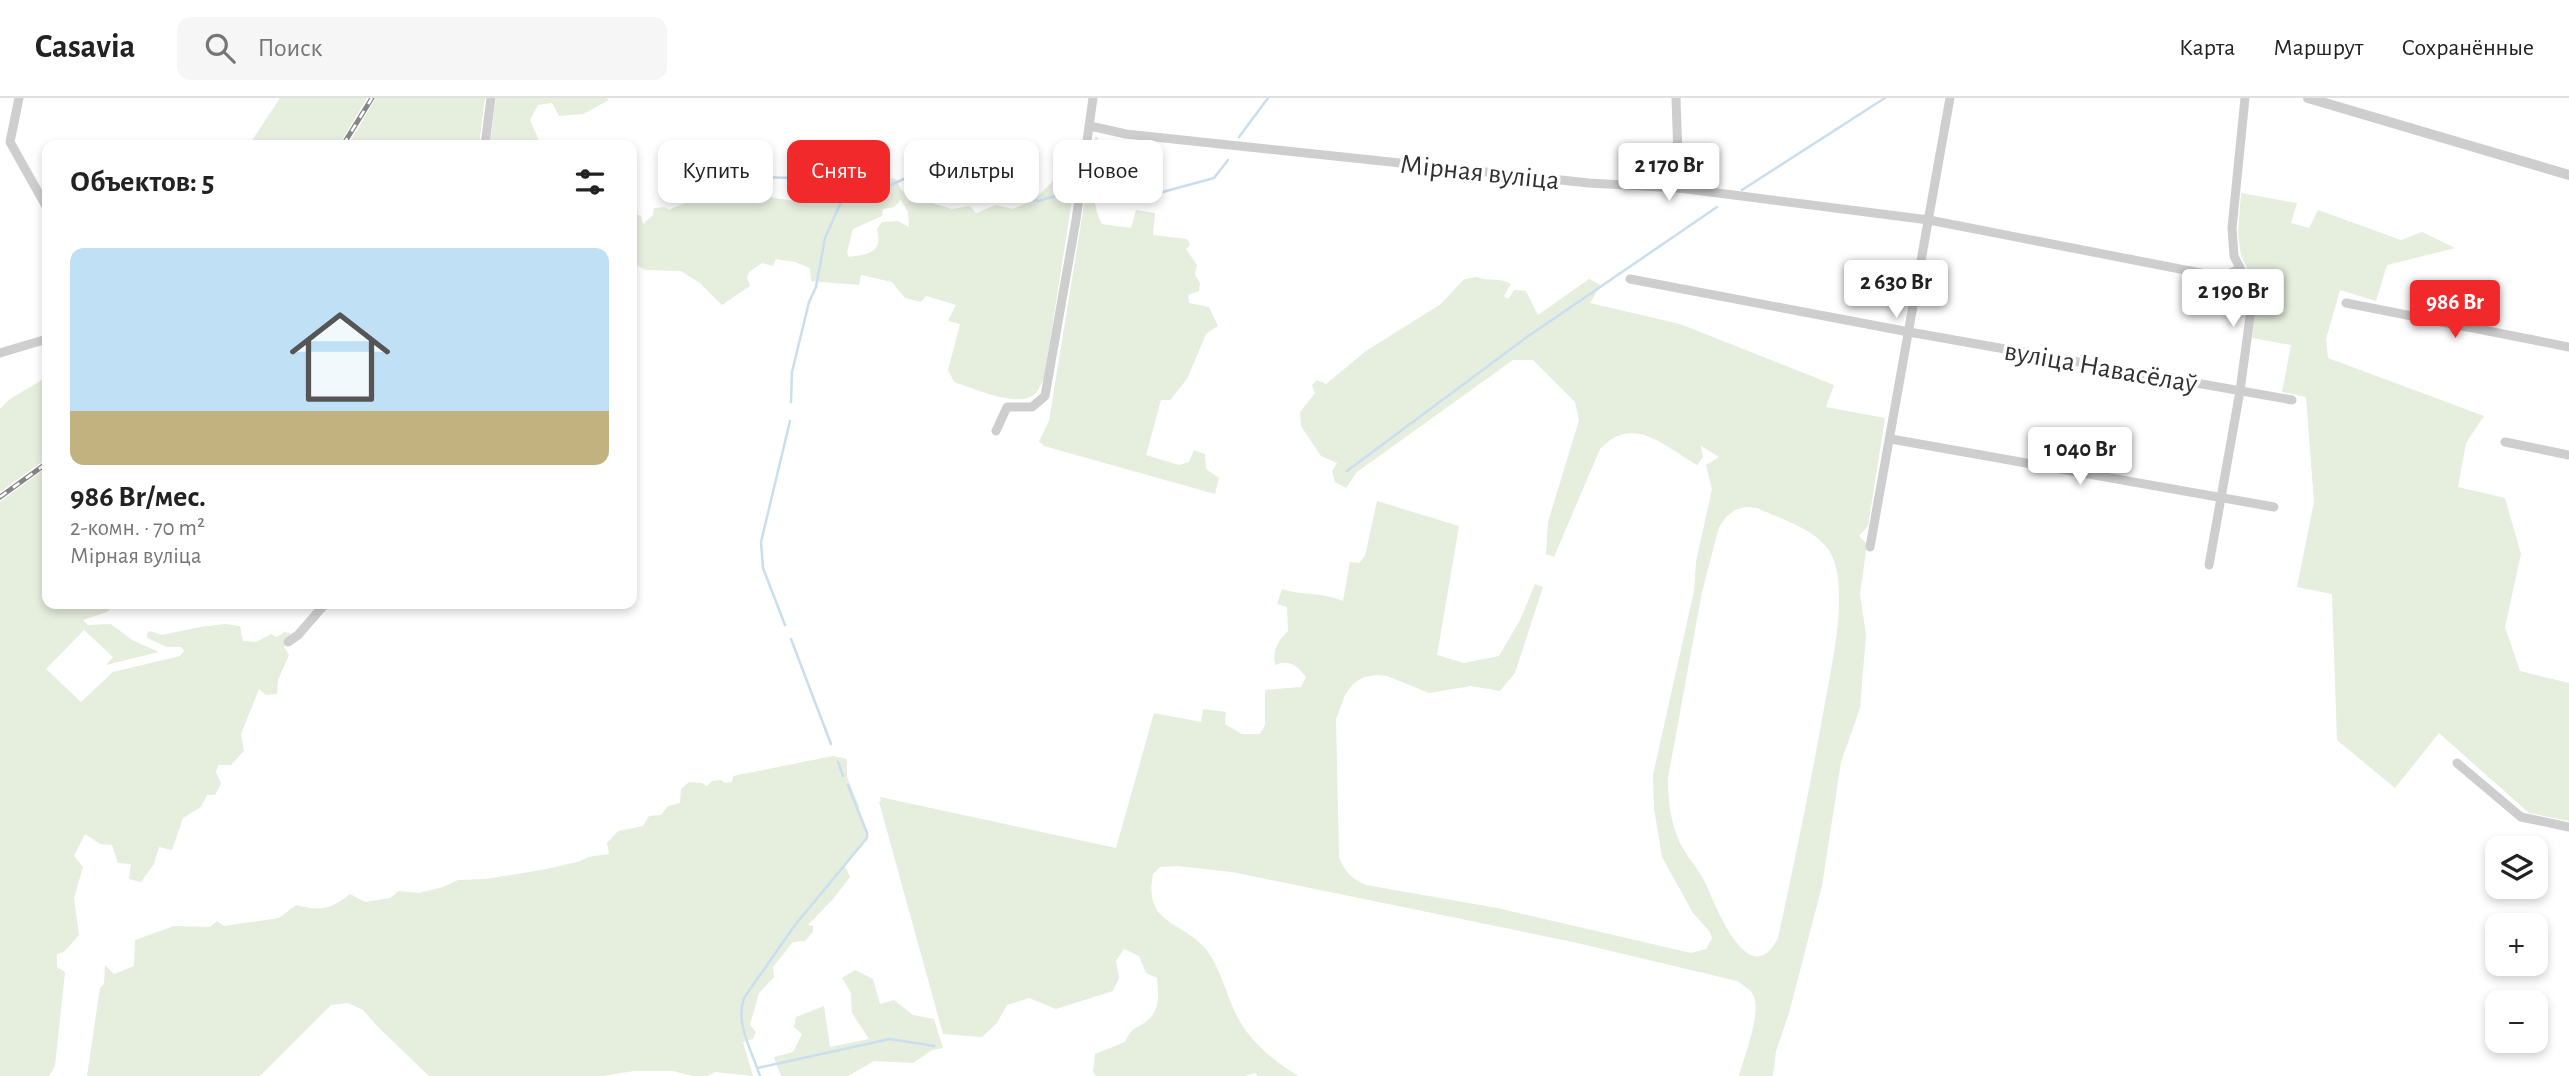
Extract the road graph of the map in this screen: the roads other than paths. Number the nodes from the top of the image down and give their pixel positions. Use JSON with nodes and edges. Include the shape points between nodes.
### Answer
{"nodes":[{"id":1,"x":19,"y":98,"type":"edge"},
{"id":2,"x":491,"y":98,"type":"edge"},
{"id":3,"x":1093,"y":98,"type":"edge"},
{"id":4,"x":1676,"y":98,"type":"edge"},
{"id":5,"x":1950,"y":98,"type":"edge"},
{"id":6,"x":2245,"y":98,"type":"edge"},
{"id":7,"x":2308,"y":98,"type":"edge"},
{"id":8,"x":2326,"y":100,"type":"edge"},
{"id":9,"x":1090,"y":126,"type":"junction"},
{"id":10,"x":486,"y":140,"type":"edge"},
{"id":11,"x":2569,"y":175,"type":"edge"},
{"id":12,"x":1679,"y":188,"type":"junction"},
{"id":13,"x":42,"y":199,"type":"edge"},
{"id":14,"x":1929,"y":220,"type":"junction"},
{"id":15,"x":2240,"y":269,"type":"junction"},
{"id":16,"x":1630,"y":279,"type":"dead end"},
{"id":17,"x":2346,"y":303,"type":"dead end"},
{"id":18,"x":1909,"y":332,"type":"junction"},
{"id":19,"x":42,"y":340,"type":"edge"},
{"id":20,"x":2569,"y":347,"type":"edge"},
{"id":21,"x":0,"y":353,"type":"edge"},
{"id":22,"x":2240,"y":391,"type":"junction"},
{"id":23,"x":2292,"y":400,"type":"dead end"},
{"id":24,"x":996,"y":431,"type":"dead end"},
{"id":25,"x":1891,"y":439,"type":"junction"},
{"id":26,"x":2505,"y":442,"type":"dead end"},
{"id":27,"x":2569,"y":455,"type":"edge"},
{"id":28,"x":2221,"y":498,"type":"junction"},
{"id":29,"x":2274,"y":507,"type":"dead end"},
{"id":30,"x":1870,"y":547,"type":"dead end"},
{"id":31,"x":2209,"y":565,"type":"dead end"},
{"id":32,"x":321,"y":609,"type":"edge"},
{"id":33,"x":288,"y":642,"type":"dead end"},
{"id":34,"x":2456,"y":763,"type":"dead end"},
{"id":35,"x":2569,"y":827,"type":"edge"}],
"edges":[{"from":1,"to":13,"type":"street","via":[[10,142]]},
{"from":2,"to":10,"type":"street"},
{"from":3,"to":9,"type":"street"},
{"from":4,"to":12,"type":"street"},
{"from":5,"to":14,"type":"street"},
{"from":6,"to":15,"type":"street","via":[[2232,228]]},
{"from":7,"to":8,"type":"street"},
{"from":8,"to":11,"type":"street"},
{"from":9,"to":12,"type":"street","name":"Мірная вуліца","via":[[1126,134],[1589,183]]},
{"from":9,"to":24,"type":"street","via":[[1045,396],[1032,407],[1007,407]]},
{"from":12,"to":14,"type":"street","name":"Мірная вуліца"},
{"from":14,"to":15,"type":"street","name":"Мірная вуліца","via":[[2221,277]]},
{"from":14,"to":18,"type":"street"},
{"from":15,"to":22,"type":"street","via":[[2252,302]]},
{"from":16,"to":18,"type":"street","name":"вуліца Навасёлаў"},
{"from":17,"to":20,"type":"street"},
{"from":18,"to":22,"type":"street","name":"вуліца Навасёлаў"},
{"from":18,"to":25,"type":"street"},
{"from":19,"to":21,"type":"street"},
{"from":22,"to":23,"type":"street","name":"вуліца Навасёлаў"},
{"from":22,"to":28,"type":"street"},
{"from":25,"to":28,"type":"street"},
{"from":25,"to":30,"type":"street"},
{"from":26,"to":27,"type":"street"},
{"from":28,"to":29,"type":"street"},
{"from":28,"to":31,"type":"street"},
{"from":32,"to":33,"type":"street"},
{"from":34,"to":35,"type":"street","via":[[2521,817]]}]}
